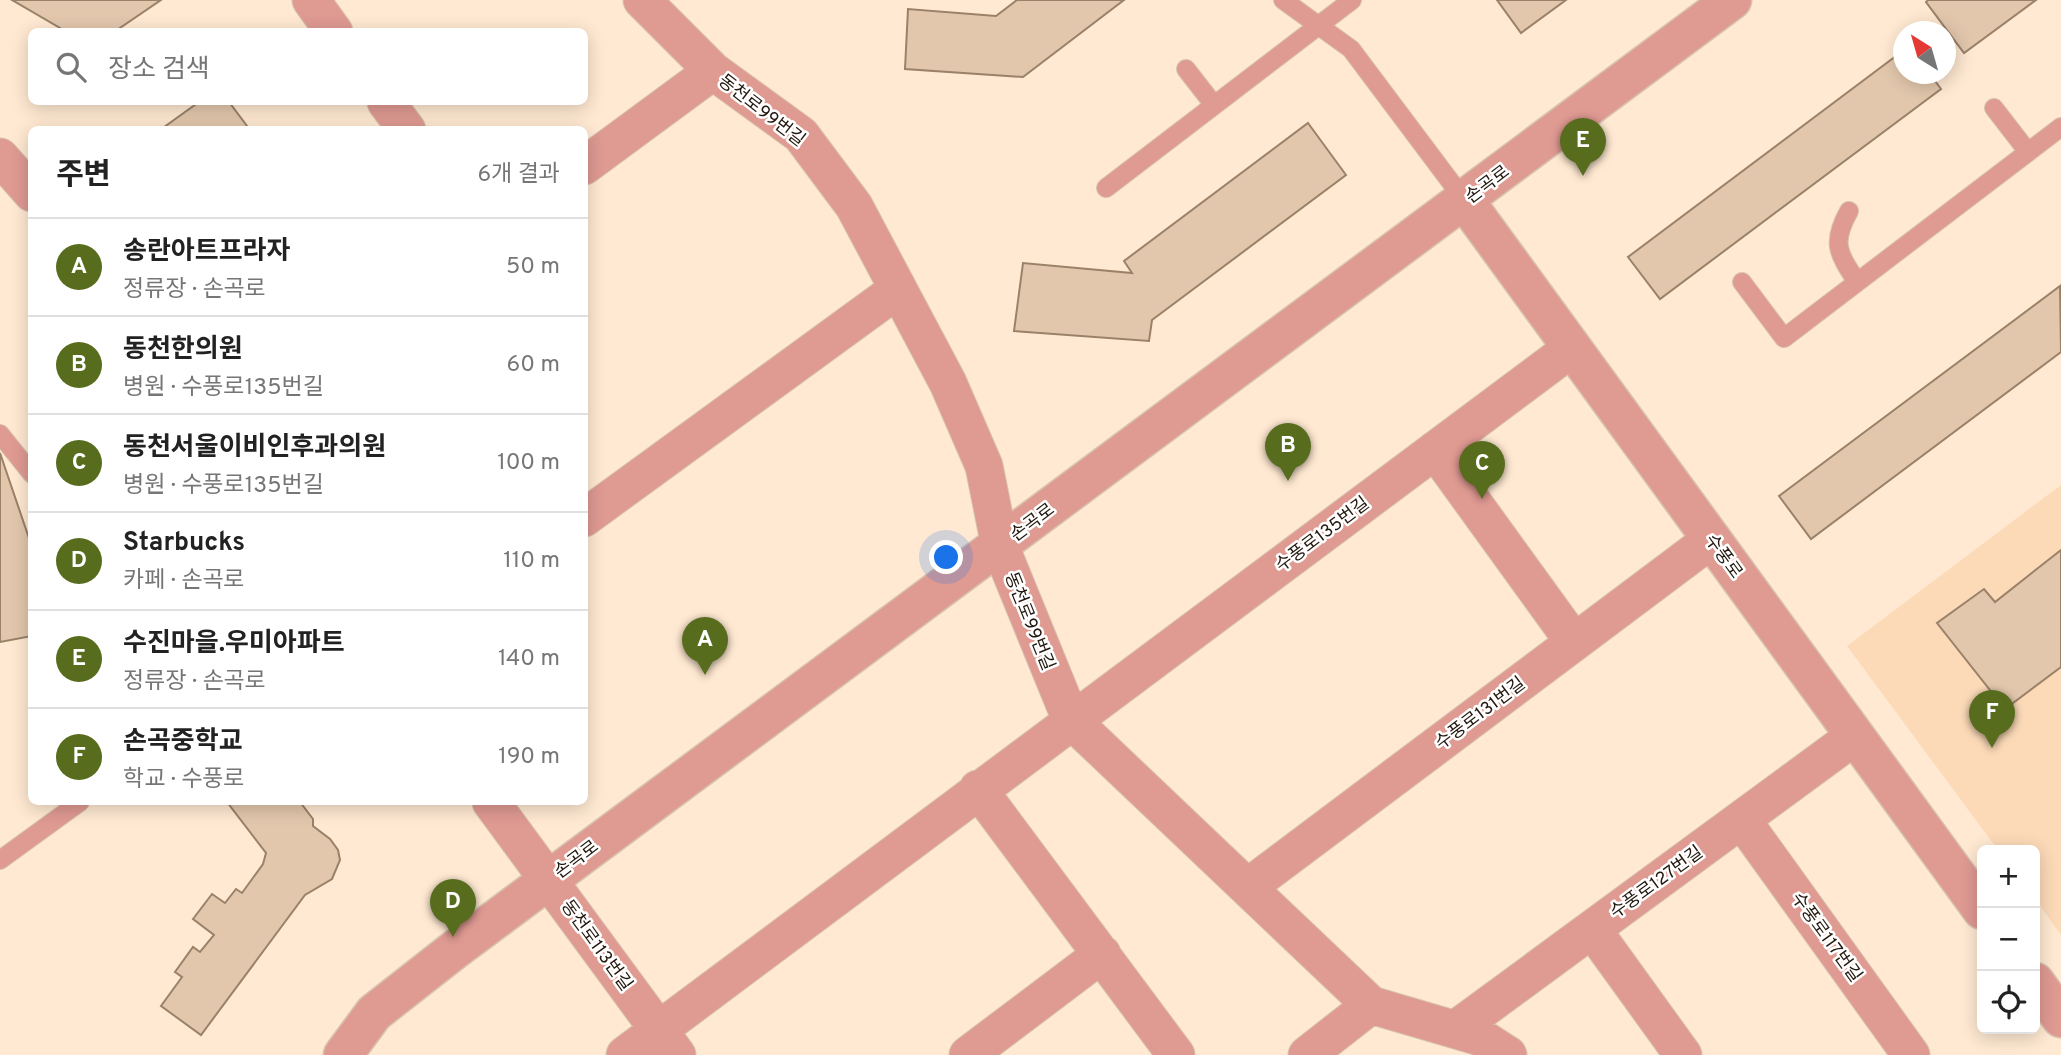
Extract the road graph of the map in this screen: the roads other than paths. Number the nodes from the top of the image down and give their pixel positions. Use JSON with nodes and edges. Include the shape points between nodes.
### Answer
{"nodes":[{"id":1,"x":311,"y":0,"type":"edge"},
{"id":2,"x":642,"y":0,"type":"edge"},
{"id":3,"x":1283,"y":0,"type":"edge"},
{"id":4,"x":1352,"y":0,"type":"edge"},
{"id":5,"x":1732,"y":0,"type":"edge"},
{"id":6,"x":1317,"y":26,"type":"junction"},
{"id":7,"x":331,"y":28,"type":"edge"},
{"id":8,"x":1186,"y":69,"type":"dead end"},
{"id":9,"x":713,"y":71,"type":"junction"},
{"id":10,"x":388,"y":105,"type":"edge"},
{"id":11,"x":1214,"y":105,"type":"junction"},
{"id":12,"x":1994,"y":108,"type":"dead end"},
{"id":13,"x":404,"y":126,"type":"edge"},
{"id":14,"x":2061,"y":127,"type":"edge"},
{"id":15,"x":2028,"y":152,"type":"junction"},
{"id":16,"x":0,"y":157,"type":"edge"},
{"id":17,"x":588,"y":163,"type":"edge"},
{"id":18,"x":28,"y":188,"type":"edge"},
{"id":19,"x":1106,"y":188,"type":"dead end"},
{"id":20,"x":1465,"y":201,"type":"junction"},
{"id":21,"x":1849,"y":211,"type":"dead end"},
{"id":22,"x":1742,"y":282,"type":"dead end"},
{"id":23,"x":1857,"y":282,"type":"junction"},
{"id":24,"x":897,"y":290,"type":"junction"},
{"id":25,"x":1572,"y":348,"type":"junction"},
{"id":26,"x":0,"y":434,"type":"edge"},
{"id":27,"x":1435,"y":450,"type":"junction"},
{"id":28,"x":28,"y":469,"type":"edge"},
{"id":29,"x":588,"y":515,"type":"edge"},
{"id":30,"x":1712,"y":539,"type":"junction"},
{"id":31,"x":999,"y":546,"type":"junction"},
{"id":32,"x":1574,"y":642,"type":"junction"},
{"id":33,"x":1071,"y":720,"type":"junction"},
{"id":34,"x":1856,"y":736,"type":"junction"},
{"id":35,"x":978,"y":789,"type":"junction"},
{"id":36,"x":76,"y":805,"type":"edge"},
{"id":37,"x":493,"y":805,"type":"edge"},
{"id":38,"x":1742,"y":820,"type":"junction"},
{"id":39,"x":0,"y":860,"type":"edge"},
{"id":40,"x":550,"y":879,"type":"junction"},
{"id":41,"x":1248,"y":887,"type":"junction"},
{"id":42,"x":1981,"y":908,"type":"edge"},
{"id":43,"x":1592,"y":929,"type":"junction"},
{"id":44,"x":1102,"y":954,"type":"junction"},
{"id":45,"x":2040,"y":989,"type":"edge"},
{"id":46,"x":1371,"y":1005,"type":"junction"},
{"id":47,"x":2061,"y":1018,"type":"edge"},
{"id":48,"x":1456,"y":1029,"type":"junction"},
{"id":49,"x":668,"y":1043,"type":"edge"},
{"id":50,"x":343,"y":1055,"type":"edge"},
{"id":51,"x":625,"y":1055,"type":"edge"},
{"id":52,"x":968,"y":1055,"type":"edge"},
{"id":53,"x":1176,"y":1055,"type":"edge"},
{"id":54,"x":1307,"y":1055,"type":"edge"},
{"id":55,"x":1508,"y":1055,"type":"edge"},
{"id":56,"x":1683,"y":1055,"type":"edge"},
{"id":57,"x":1911,"y":1055,"type":"edge"}],
"edges":[{"from":1,"to":7,"type":"street"},
{"from":2,"to":9,"type":"street","name":"동천로99번길"},
{"from":3,"to":6,"type":"lane"},
{"from":4,"to":6,"type":"lane"},
{"from":5,"to":20,"type":"street","name":"손곡로"},
{"from":6,"to":11,"type":"lane"},
{"from":6,"to":20,"type":"lane","via":[[1351,49]]},
{"from":8,"to":11,"type":"lane"},
{"from":9,"to":17,"type":"street"},
{"from":9,"to":24,"type":"street","name":"동천로99번길","via":[[801,135],[854,206]]},
{"from":10,"to":13,"type":"street"},
{"from":11,"to":19,"type":"lane"},
{"from":12,"to":15,"type":"lane"},
{"from":14,"to":15,"type":"lane"},
{"from":15,"to":23,"type":"lane"},
{"from":16,"to":18,"type":"street"},
{"from":20,"to":25,"type":"street","name":"수풍로"},
{"from":20,"to":31,"type":"street","name":"손곡로"},
{"from":21,"to":23,"type":"lane","via":[[1836,233],[1841,257]]},
{"from":22,"to":23,"type":"lane","via":[[1784,338]]},
{"from":24,"to":29,"type":"street"},
{"from":24,"to":31,"type":"street","name":"동천로99번길","via":[[948,383],[984,466]]},
{"from":25,"to":27,"type":"street","name":"수풍로135번길"},
{"from":25,"to":30,"type":"street","name":"수풍로"},
{"from":26,"to":28,"type":"lane"},
{"from":27,"to":32,"type":"street"},
{"from":27,"to":33,"type":"street","name":"수풍로135번길"},
{"from":30,"to":32,"type":"street","name":"수풍로131번길"},
{"from":30,"to":34,"type":"street","name":"수풍로"},
{"from":31,"to":33,"type":"street","name":"동천로99번길"},
{"from":31,"to":40,"type":"street","name":"손곡로"},
{"from":32,"to":41,"type":"street","name":"수풍로131번길"},
{"from":33,"to":35,"type":"street","name":"수풍로135번길"},
{"from":33,"to":41,"type":"street","name":"동천로99번길"},
{"from":34,"to":38,"type":"street","name":"수풍로127번길"},
{"from":34,"to":42,"type":"street","name":"수풍로"},
{"from":35,"to":44,"type":"street"},
{"from":35,"to":49,"type":"street","name":"수풍로135번길"},
{"from":36,"to":39,"type":"lane"},
{"from":37,"to":40,"type":"street","name":"동천로113번길"},
{"from":38,"to":43,"type":"street","name":"수풍로127번길"},
{"from":38,"to":57,"type":"street","name":"수풍로117번길"},
{"from":40,"to":49,"type":"street","name":"동천로113번길"},
{"from":40,"to":50,"type":"street","name":"손곡로","via":[[374,1013]]},
{"from":41,"to":46,"type":"street","name":"동천로99번길"},
{"from":43,"to":48,"type":"street","name":"수풍로127번길"},
{"from":43,"to":56,"type":"street"},
{"from":44,"to":52,"type":"street"},
{"from":44,"to":53,"type":"street"},
{"from":45,"to":47,"type":"street"},
{"from":46,"to":48,"type":"street","name":"동천로99번길"},
{"from":46,"to":54,"type":"street"},
{"from":48,"to":55,"type":"street","name":"동천로99번길","via":[[1480,1037]]},
{"from":49,"to":51,"type":"street","name":"수풍로135번길"}]}
